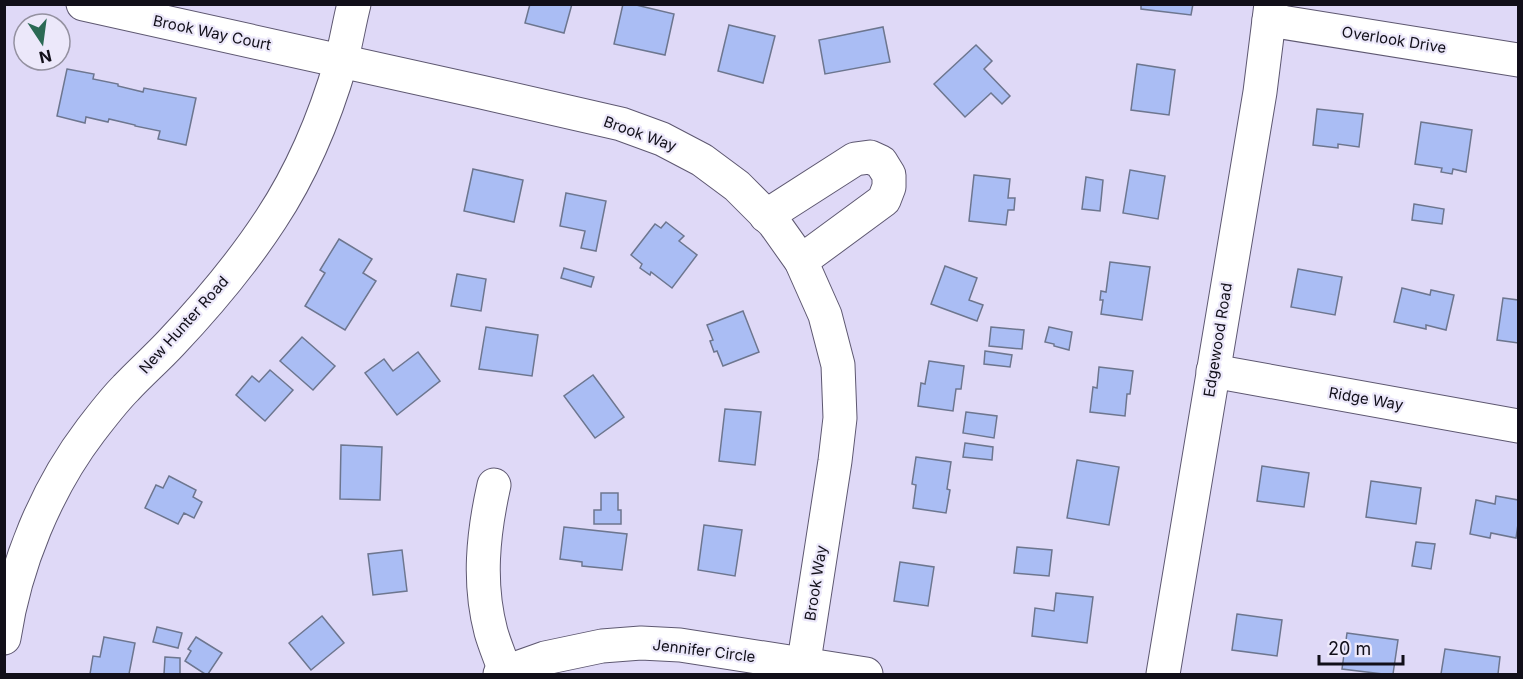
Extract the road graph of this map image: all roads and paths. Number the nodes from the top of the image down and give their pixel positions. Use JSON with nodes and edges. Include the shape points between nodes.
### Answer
{"nodes":[{"id":1,"x":83,"y":4,"type":"edge"},
{"id":2,"x":354,"y":4,"type":"edge"},
{"id":3,"x":1270,"y":12,"type":"edge"},
{"id":4,"x":1518,"y":60,"type":"edge"},
{"id":5,"x":341,"y":62,"type":"junction"},
{"id":6,"x":766,"y":216,"type":"junction"},
{"id":7,"x":801,"y":261,"type":"junction"},
{"id":8,"x":1213,"y":371,"type":"junction"},
{"id":9,"x":1518,"y":426,"type":"edge"},
{"id":10,"x":494,"y":485,"type":"dead end"},
{"id":11,"x":10,"y":584,"type":"edge"},
{"id":12,"x":4,"y":638,"type":"edge"},
{"id":13,"x":803,"y":670,"type":"edge"},
{"id":14,"x":502,"y":673,"type":"edge"},
{"id":15,"x":866,"y":675,"type":"edge"},
{"id":16,"x":1163,"y":675,"type":"edge"}],
"edges":[{"from":1,"to":5,"type":"street","name":"Brook Way Court"},
{"from":2,"to":5,"type":"street","name":"New Hunter Road"},
{"from":3,"to":4,"type":"street","name":"Overlook Drive"},
{"from":3,"to":8,"type":"street","name":"Edgewood Road"},
{"from":5,"to":6,"type":"street","name":"Brook Way","via":[[621,124],[702,160],[737,186]]},
{"from":5,"to":11,"type":"street","name":"New Hunter Road","via":[[321,122],[271,219],[223,284],[90,431],[59,478]]},
{"from":6,"to":7,"type":"street","name":"Brook Way"},
{"from":6,"to":7,"type":"street","via":[[855,159],[870,157],[881,162],[889,175],[890,187],[884,200]]},
{"from":7,"to":13,"type":"street","name":"Brook Way","via":[[825,315],[838,365],[840,418]]},
{"from":8,"to":9,"type":"street","name":"Ridge Way"},
{"from":8,"to":16,"type":"street","name":"Edgewood Road"},
{"from":10,"to":14,"type":"street","via":[[483,548],[484,590]]},
{"from":11,"to":12,"type":"street","name":"New Hunter Road"},
{"from":13,"to":14,"type":"street","name":"Jennifer Circle","via":[[680,645],[641,643],[602,646],[545,658]]},
{"from":13,"to":15,"type":"street","name":"Jennifer Circle"}]}
